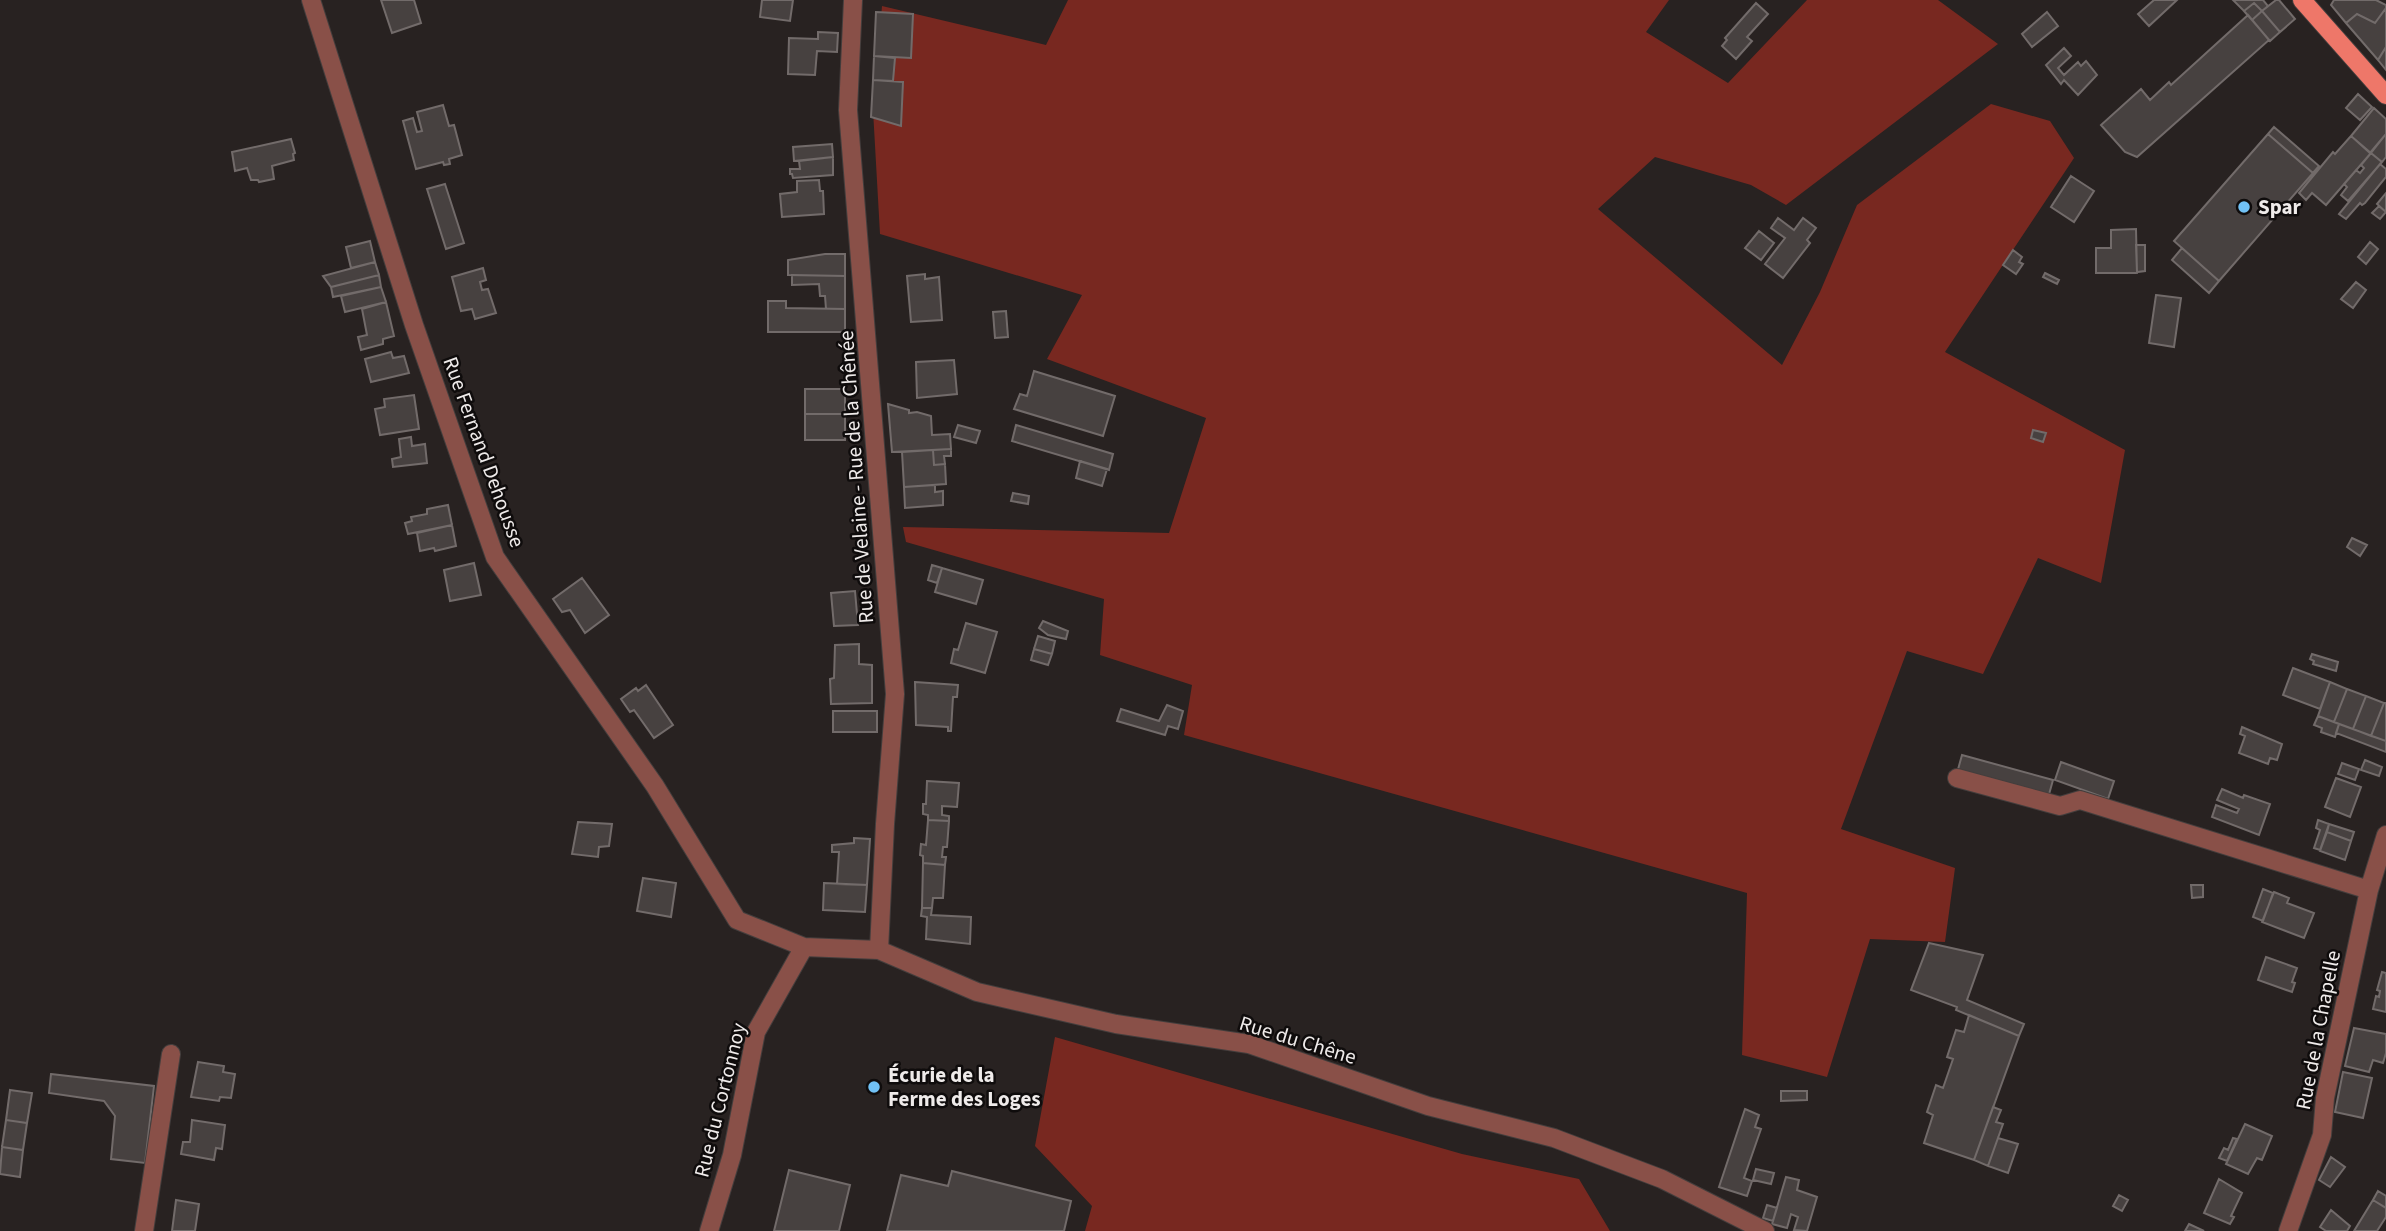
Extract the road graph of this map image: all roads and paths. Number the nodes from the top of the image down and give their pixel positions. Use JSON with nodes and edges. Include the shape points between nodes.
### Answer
{"nodes":[{"id":1,"x":311,"y":0,"type":"edge"},
{"id":2,"x":853,"y":0,"type":"edge"},
{"id":3,"x":2302,"y":0,"type":"edge"},
{"id":4,"x":2386,"y":95,"type":"edge"},
{"id":5,"x":1956,"y":778,"type":"dead end"},
{"id":6,"x":2386,"y":835,"type":"edge"},
{"id":7,"x":2369,"y":890,"type":"junction"},
{"id":8,"x":804,"y":947,"type":"junction"},
{"id":9,"x":879,"y":950,"type":"junction"},
{"id":10,"x":171,"y":1054,"type":"dead end"},
{"id":11,"x":144,"y":1231,"type":"edge"},
{"id":12,"x":709,"y":1231,"type":"edge"},
{"id":13,"x":1765,"y":1231,"type":"edge"},
{"id":14,"x":2288,"y":1231,"type":"edge"}],
"edges":[{"from":1,"to":8,"type":"street","name":"Rue Fernand Dehousse","via":[[414,325],[495,557],[655,786],[737,920]]},
{"from":2,"to":9,"type":"street","name":"Rue de Velaine - Rue de la Chênée","via":[[848,110],[895,694]]},
{"from":3,"to":4,"type":"main road"},
{"from":5,"to":7,"type":"street","via":[[2060,806],[2080,800]]},
{"from":6,"to":7,"type":"street","name":"Rue de la Chapelle"},
{"from":7,"to":14,"type":"street","name":"Rue de la Chapelle","via":[[2325,1098],[2322,1135]]},
{"from":8,"to":9,"type":"street","name":"Rue du Chêne"},
{"from":8,"to":12,"type":"street","name":"Rue du Cortonnoy","via":[[756,1032],[732,1156]]},
{"from":9,"to":13,"type":"street","name":"Rue du Chêne","via":[[977,992],[1116,1024],[1249,1044],[1428,1106],[1554,1138],[1662,1180]]},
{"from":10,"to":11,"type":"street"}]}
